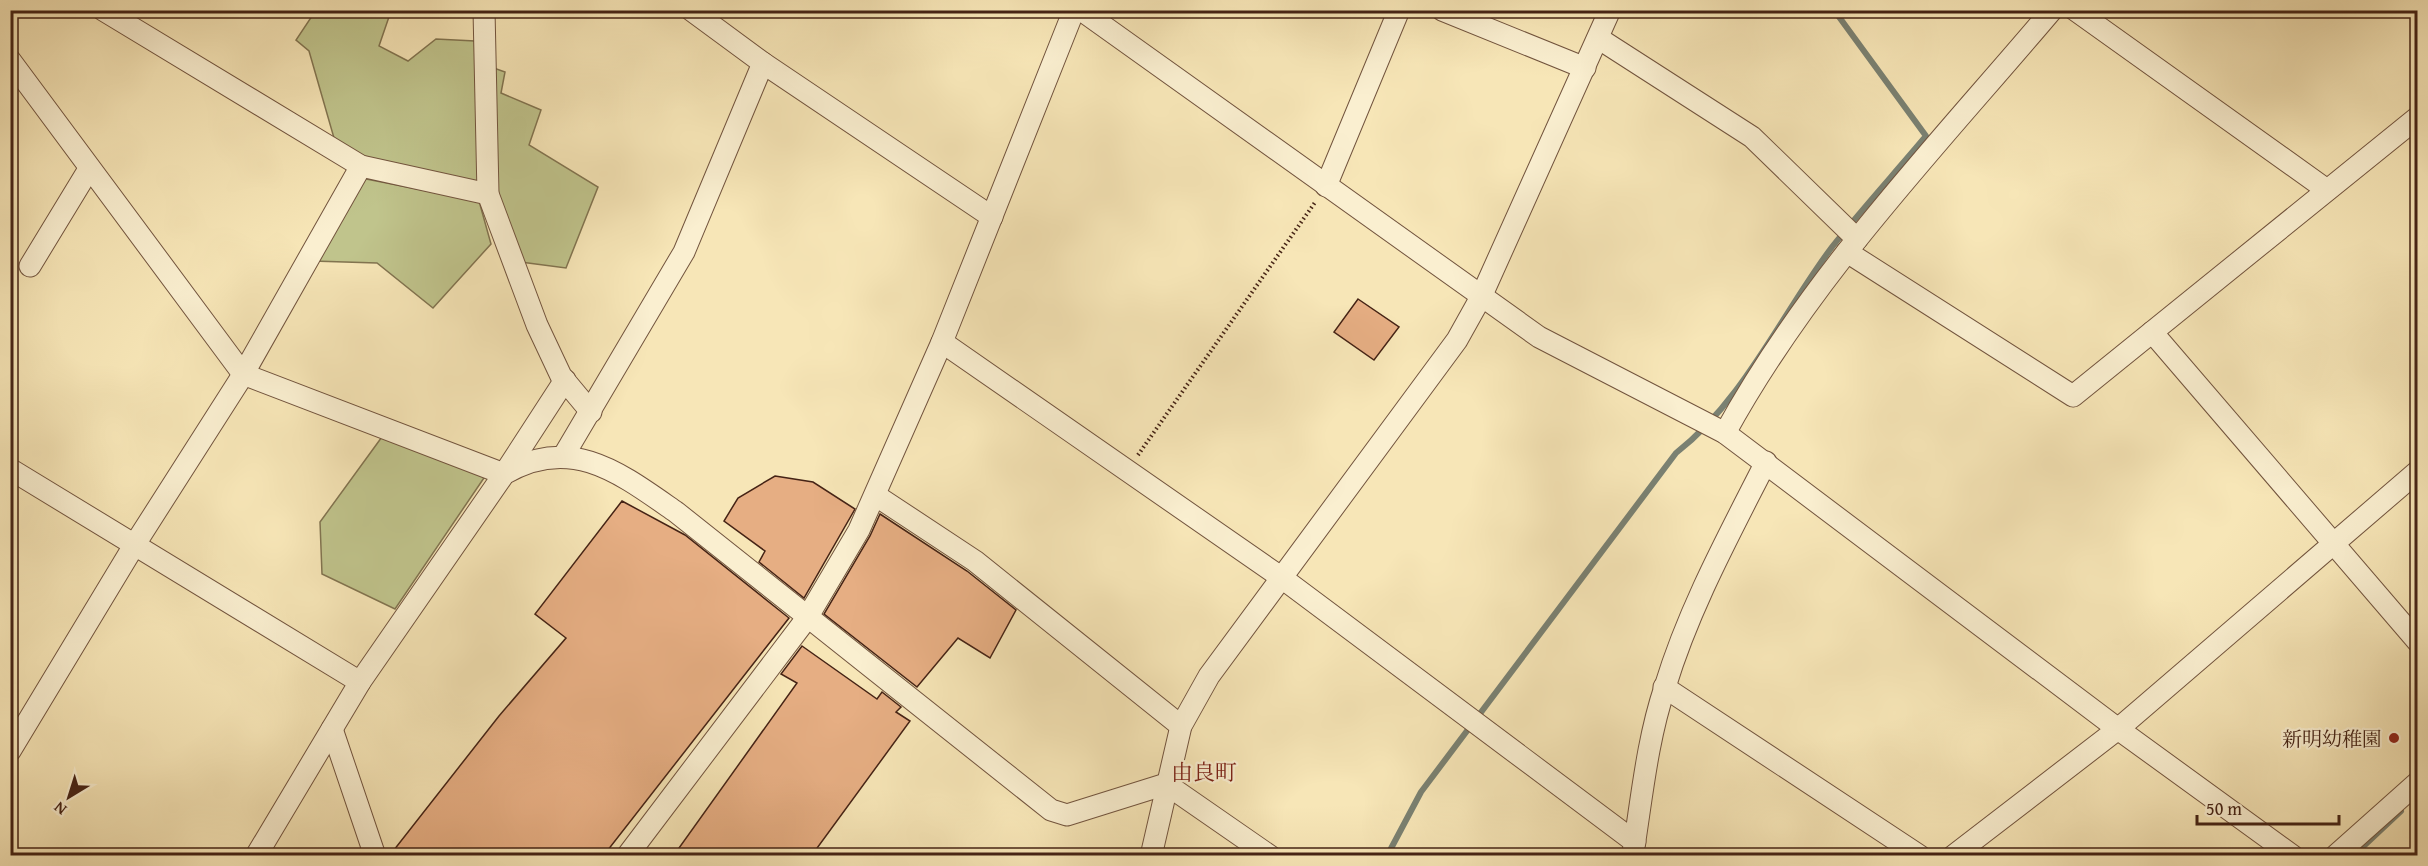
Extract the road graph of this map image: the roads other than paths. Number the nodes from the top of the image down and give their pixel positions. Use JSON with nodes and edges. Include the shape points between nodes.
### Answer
{"nodes":[{"id":1,"x":103,"y":10,"type":"edge"},
{"id":2,"x":484,"y":10,"type":"edge"},
{"id":3,"x":1074,"y":10,"type":"edge"},
{"id":4,"x":1082,"y":10,"type":"edge"},
{"id":5,"x":1442,"y":10,"type":"edge"},
{"id":6,"x":1610,"y":10,"type":"edge"},
{"id":7,"x":2052,"y":10,"type":"edge"},
{"id":8,"x":2075,"y":10,"type":"edge"},
{"id":9,"x":1402,"y":11,"type":"edge"},
{"id":10,"x":697,"y":12,"type":"edge"},
{"id":11,"x":1598,"y":38,"type":"junction"},
{"id":12,"x":10,"y":60,"type":"edge"},
{"id":13,"x":763,"y":63,"type":"junction"},
{"id":14,"x":1585,"y":68,"type":"junction"},
{"id":15,"x":2418,"y":117,"type":"edge"},
{"id":16,"x":361,"y":166,"type":"junction"},
{"id":17,"x":89,"y":169,"type":"junction"},
{"id":18,"x":1326,"y":186,"type":"junction"},
{"id":19,"x":2327,"y":190,"type":"junction"},
{"id":20,"x":488,"y":194,"type":"junction"},
{"id":21,"x":992,"y":217,"type":"junction"},
{"id":22,"x":1852,"y":245,"type":"junction"},
{"id":23,"x":30,"y":266,"type":"dead end"},
{"id":24,"x":1481,"y":297,"type":"junction"},
{"id":25,"x":2152,"y":332,"type":"junction"},
{"id":26,"x":942,"y":342,"type":"junction"},
{"id":27,"x":243,"y":374,"type":"junction"},
{"id":28,"x":565,"y":380,"type":"junction"},
{"id":29,"x":591,"y":412,"type":"junction"},
{"id":30,"x":1725,"y":433,"type":"junction"},
{"id":31,"x":564,"y":455,"type":"junction"},
{"id":32,"x":1766,"y":462,"type":"junction"},
{"id":33,"x":10,"y":469,"type":"edge"},
{"id":34,"x":2418,"y":471,"type":"edge"},
{"id":35,"x":504,"y":474,"type":"junction"},
{"id":36,"x":875,"y":495,"type":"junction"},
{"id":37,"x":2333,"y":542,"type":"junction"},
{"id":38,"x":135,"y":544,"type":"junction"},
{"id":39,"x":1282,"y":578,"type":"junction"},
{"id":40,"x":807,"y":618,"type":"junction"},
{"id":41,"x":2418,"y":642,"type":"edge"},
{"id":42,"x":360,"y":682,"type":"junction"},
{"id":43,"x":1664,"y":687,"type":"junction"},
{"id":44,"x":1181,"y":726,"type":"junction"},
{"id":45,"x":332,"y":729,"type":"junction"},
{"id":46,"x":2118,"y":729,"type":"junction"},
{"id":47,"x":10,"y":751,"type":"edge"},
{"id":48,"x":2418,"y":782,"type":"edge"},
{"id":49,"x":1166,"y":784,"type":"junction"},
{"id":50,"x":1634,"y":849,"type":"edge"},
{"id":51,"x":256,"y":855,"type":"edge"},
{"id":52,"x":375,"y":855,"type":"edge"},
{"id":53,"x":627,"y":855,"type":"edge"},
{"id":54,"x":1151,"y":855,"type":"edge"},
{"id":55,"x":1270,"y":855,"type":"edge"},
{"id":56,"x":1920,"y":855,"type":"edge"},
{"id":57,"x":1953,"y":855,"type":"edge"},
{"id":58,"x":2293,"y":855,"type":"edge"},
{"id":59,"x":2335,"y":855,"type":"edge"}],
"edges":[{"from":1,"to":16,"type":"street"},
{"from":2,"to":20,"type":"street"},
{"from":3,"to":21,"type":"street"},
{"from":4,"to":18,"type":"street"},
{"from":5,"to":14,"type":"street"},
{"from":6,"to":11,"type":"street"},
{"from":7,"to":22,"type":"street"},
{"from":8,"to":19,"type":"street"},
{"from":9,"to":18,"type":"street"},
{"from":10,"to":13,"type":"street"},
{"from":11,"to":14,"type":"street"},
{"from":11,"to":22,"type":"street","via":[[1752,137]]},
{"from":12,"to":17,"type":"street"},
{"from":13,"to":21,"type":"street"},
{"from":13,"to":29,"type":"street","via":[[684,252]]},
{"from":14,"to":24,"type":"street"},
{"from":15,"to":19,"type":"street"},
{"from":16,"to":20,"type":"street"},
{"from":16,"to":27,"type":"street"},
{"from":17,"to":23,"type":"street"},
{"from":17,"to":27,"type":"street"},
{"from":18,"to":24,"type":"street"},
{"from":19,"to":25,"type":"street"},
{"from":20,"to":28,"type":"street","via":[[537,325]]},
{"from":21,"to":26,"type":"street"},
{"from":22,"to":25,"type":"street","via":[[2073,396]]},
{"from":22,"to":30,"type":"street","via":[[1789,328]]},
{"from":24,"to":30,"type":"street","via":[[1539,337]]},
{"from":24,"to":39,"type":"street","via":[[1457,340]]},
{"from":25,"to":37,"type":"street"},
{"from":26,"to":36,"type":"street"},
{"from":26,"to":39,"type":"street"},
{"from":27,"to":35,"type":"street"},
{"from":27,"to":38,"type":"street"},
{"from":28,"to":29,"type":"street"},
{"from":28,"to":35,"type":"street"},
{"from":29,"to":31,"type":"street"},
{"from":30,"to":32,"type":"street"},
{"from":31,"to":35,"type":"street","via":[[537,459]]},
{"from":31,"to":40,"type":"street","via":[[633,482]]},
{"from":32,"to":43,"type":"street","via":[[1709,576]]},
{"from":32,"to":46,"type":"street"},
{"from":33,"to":38,"type":"street"},
{"from":34,"to":37,"type":"street"},
{"from":35,"to":42,"type":"street"},
{"from":36,"to":40,"type":"street"},
{"from":36,"to":44,"type":"street","via":[[975,561]]},
{"from":37,"to":41,"type":"street"},
{"from":37,"to":46,"type":"street"},
{"from":38,"to":42,"type":"street"},
{"from":38,"to":47,"type":"street"},
{"from":39,"to":44,"type":"street","via":[[1209,676]]},
{"from":39,"to":50,"type":"street","via":[[1474,722]]},
{"from":40,"to":49,"type":"street","via":[[1051,810],[1067,815]]},
{"from":40,"to":53,"type":"street"},
{"from":42,"to":45,"type":"street"},
{"from":43,"to":50,"type":"street","via":[[1651,740]]},
{"from":43,"to":56,"type":"street"},
{"from":44,"to":49,"type":"street"},
{"from":45,"to":51,"type":"street"},
{"from":45,"to":52,"type":"street"},
{"from":46,"to":57,"type":"street"},
{"from":46,"to":58,"type":"street"},
{"from":48,"to":59,"type":"street"},
{"from":49,"to":54,"type":"street"},
{"from":49,"to":55,"type":"street"}]}
